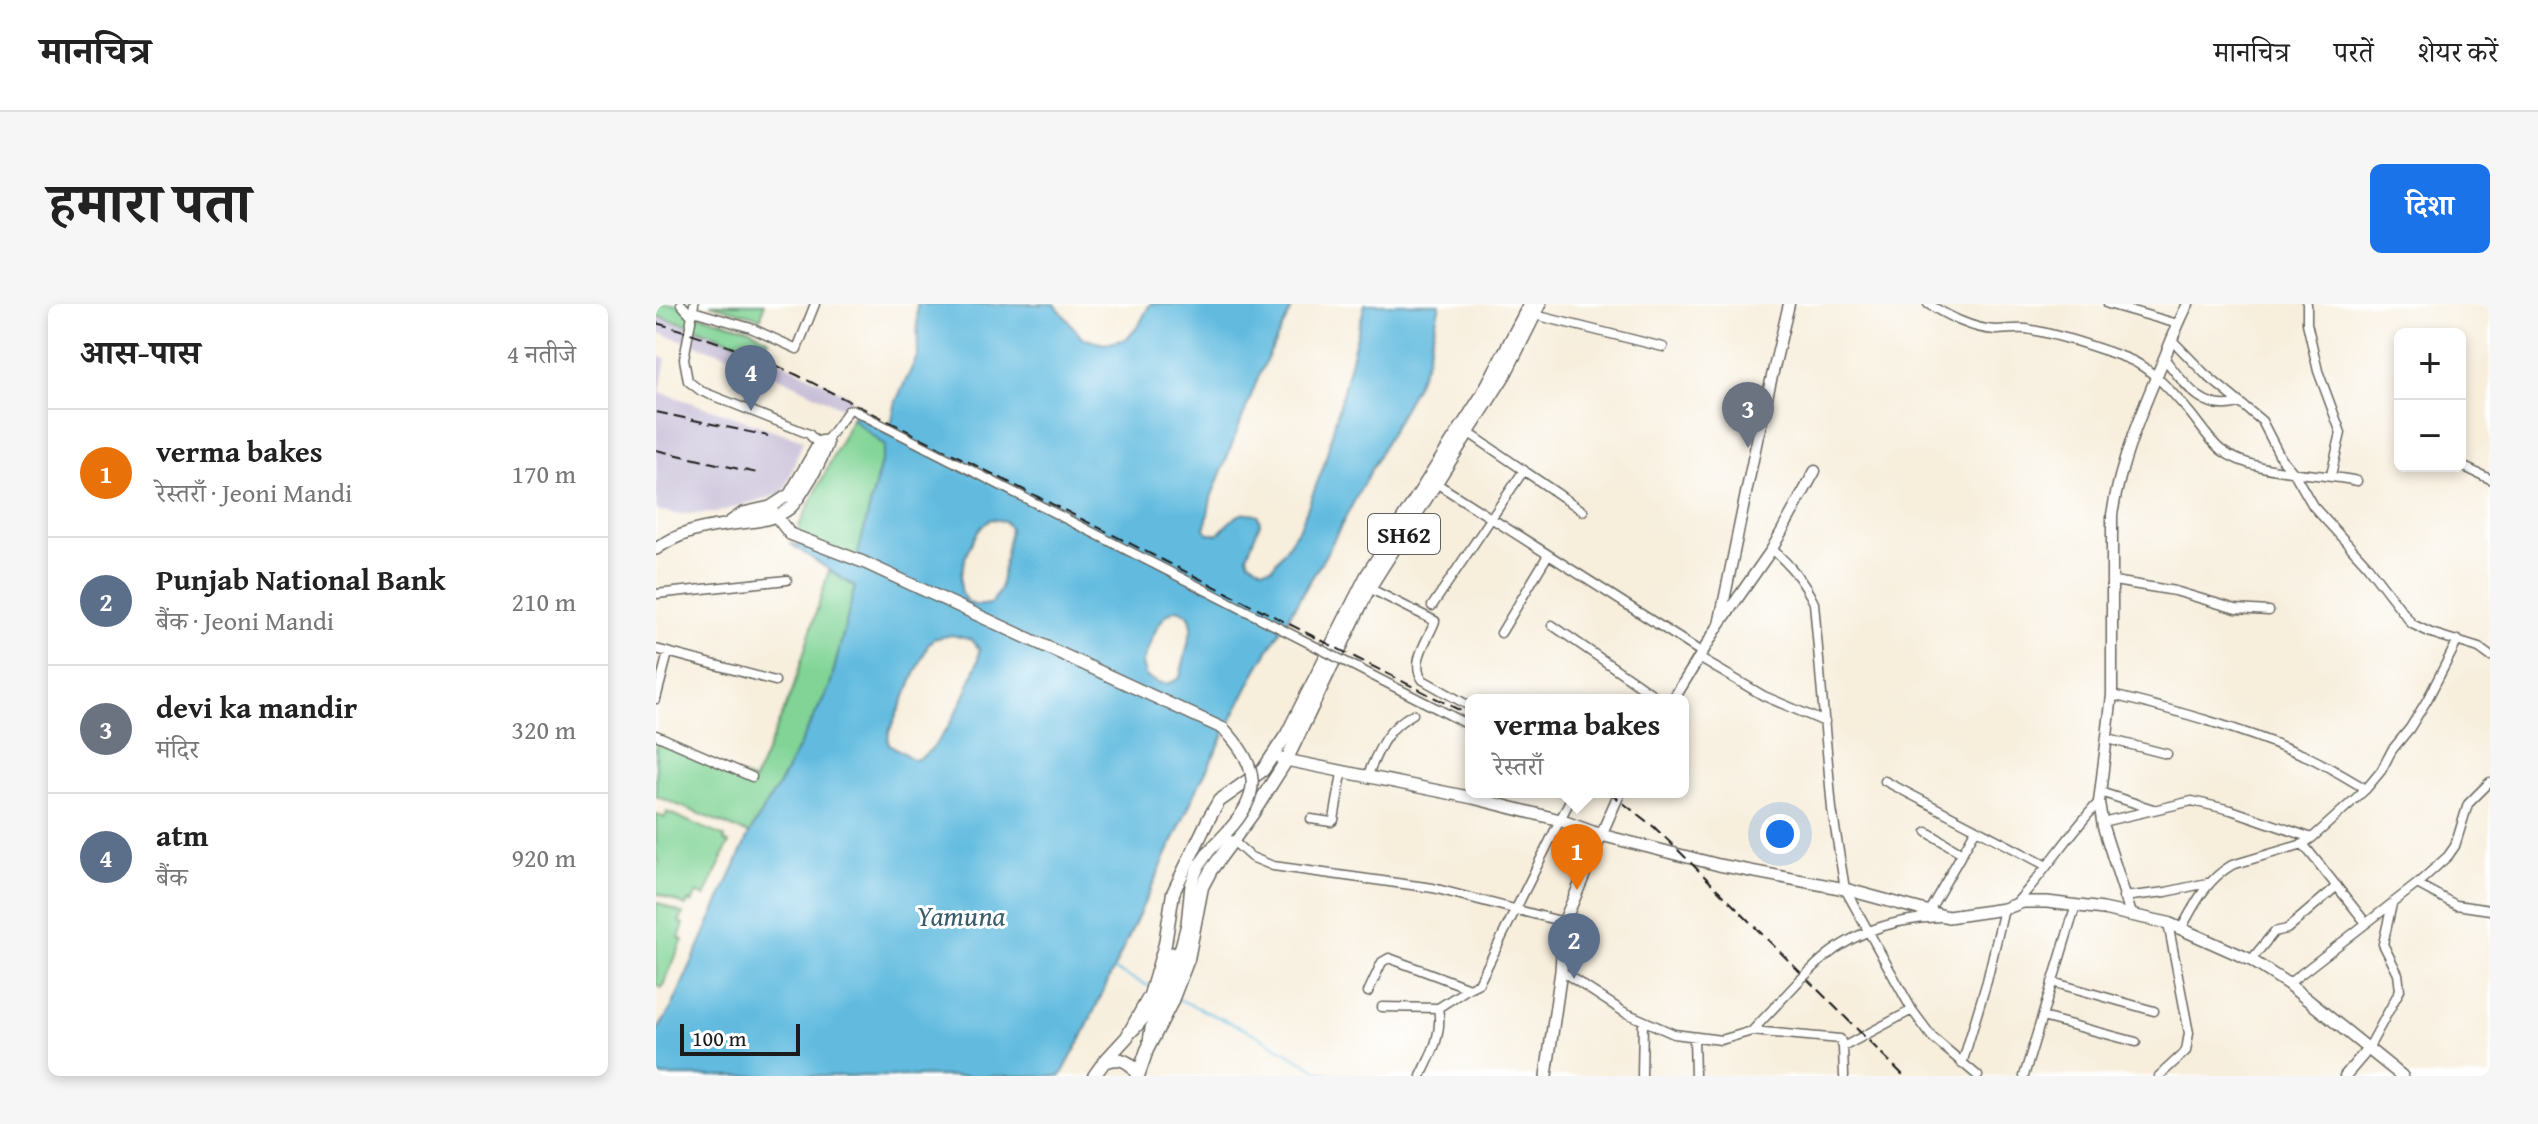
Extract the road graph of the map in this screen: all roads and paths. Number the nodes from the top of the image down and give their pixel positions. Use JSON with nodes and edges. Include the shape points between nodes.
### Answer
{"nodes":[{"id":1,"x":681,"y":304,"type":"edge"},
{"id":2,"x":815,"y":304,"type":"edge"},
{"id":3,"x":1789,"y":304,"type":"edge"},
{"id":4,"x":1928,"y":304,"type":"edge"},
{"id":5,"x":2108,"y":304,"type":"edge"},
{"id":6,"x":2188,"y":304,"type":"edge"},
{"id":7,"x":2307,"y":304,"type":"edge"},
{"id":8,"x":1535,"y":308,"type":"edge"},
{"id":9,"x":693,"y":310,"type":"edge"},
{"id":10,"x":2178,"y":324,"type":"junction"},
{"id":11,"x":2171,"y":339,"type":"junction"},
{"id":12,"x":1663,"y":347,"type":"dead end"},
{"id":13,"x":2164,"y":358,"type":"junction"},
{"id":14,"x":2156,"y":377,"type":"junction"},
{"id":15,"x":2239,"y":403,"type":"junction"},
{"id":16,"x":1469,"y":433,"type":"junction"},
{"id":17,"x":822,"y":443,"type":"junction"},
{"id":18,"x":2466,"y":468,"type":"edge"},
{"id":19,"x":1524,"y":470,"type":"junction"},
{"id":20,"x":1815,"y":471,"type":"dead end"},
{"id":21,"x":2294,"y":473,"type":"junction"},
{"id":22,"x":2331,"y":475,"type":"junction"},
{"id":23,"x":2490,"y":479,"type":"edge"},
{"id":24,"x":2357,"y":481,"type":"dead end"},
{"id":25,"x":1436,"y":483,"type":"junction"},
{"id":26,"x":773,"y":511,"type":"junction"},
{"id":27,"x":1583,"y":511,"type":"dead end"},
{"id":28,"x":1491,"y":518,"type":"junction"},
{"id":29,"x":656,"y":549,"type":"edge"},
{"id":30,"x":1772,"y":549,"type":"junction"},
{"id":31,"x":1548,"y":555,"type":"junction"},
{"id":32,"x":787,"y":580,"type":"dead end"},
{"id":33,"x":2114,"y":581,"type":"junction"},
{"id":34,"x":1369,"y":588,"type":"junction"},
{"id":35,"x":656,"y":594,"type":"edge"},
{"id":36,"x":1432,"y":606,"type":"dead end"},
{"id":37,"x":2269,"y":611,"type":"dead end"},
{"id":38,"x":1552,"y":625,"type":"dead end"},
{"id":39,"x":1719,"y":625,"type":"junction"},
{"id":40,"x":1501,"y":633,"type":"dead end"},
{"id":41,"x":2458,"y":640,"type":"junction"},
{"id":42,"x":656,"y":649,"type":"edge"},
{"id":43,"x":668,"y":653,"type":"junction"},
{"id":44,"x":1700,"y":655,"type":"junction"},
{"id":45,"x":2490,"y":656,"type":"edge"},
{"id":46,"x":775,"y":681,"type":"dead end"},
{"id":47,"x":1652,"y":694,"type":"edge"},
{"id":48,"x":1677,"y":694,"type":"edge"},
{"id":49,"x":2112,"y":695,"type":"junction"},
{"id":50,"x":656,"y":699,"type":"edge"},
{"id":51,"x":1465,"y":704,"type":"edge"},
{"id":52,"x":1413,"y":714,"type":"dead end"},
{"id":53,"x":1825,"y":722,"type":"junction"},
{"id":54,"x":1465,"y":723,"type":"edge"},
{"id":55,"x":656,"y":735,"type":"edge"},
{"id":56,"x":2108,"y":739,"type":"junction"},
{"id":57,"x":2167,"y":754,"type":"dead end"},
{"id":58,"x":1273,"y":756,"type":"junction"},
{"id":59,"x":1286,"y":761,"type":"junction"},
{"id":60,"x":1342,"y":773,"type":"junction"},
{"id":61,"x":752,"y":777,"type":"dead end"},
{"id":62,"x":1367,"y":777,"type":"junction"},
{"id":63,"x":1885,"y":781,"type":"dead end"},
{"id":64,"x":2490,"y":782,"type":"edge"},
{"id":65,"x":2366,"y":789,"type":"junction"},
{"id":66,"x":1465,"y":797,"type":"edge"},
{"id":67,"x":2099,"y":797,"type":"junction"},
{"id":68,"x":1470,"y":798,"type":"edge"},
{"id":69,"x":1571,"y":798,"type":"edge"},
{"id":70,"x":1617,"y":798,"type":"edge"},
{"id":71,"x":2153,"y":810,"type":"junction"},
{"id":72,"x":1311,"y":819,"type":"dead end"},
{"id":73,"x":1560,"y":820,"type":"junction"},
{"id":74,"x":2102,"y":822,"type":"junction"},
{"id":75,"x":1976,"y":829,"type":"junction"},
{"id":76,"x":1927,"y":832,"type":"dead end"},
{"id":77,"x":1601,"y":835,"type":"junction"},
{"id":78,"x":1230,"y":836,"type":"junction"},
{"id":79,"x":2312,"y":838,"type":"junction"},
{"id":80,"x":2303,"y":844,"type":"junction"},
{"id":81,"x":1962,"y":853,"type":"junction"},
{"id":82,"x":2047,"y":866,"type":"junction"},
{"id":83,"x":2208,"y":883,"type":"junction"},
{"id":84,"x":2417,"y":884,"type":"junction"},
{"id":85,"x":2337,"y":886,"type":"junction"},
{"id":86,"x":1845,"y":889,"type":"junction"},
{"id":87,"x":2123,"y":897,"type":"junction"},
{"id":88,"x":2392,"y":903,"type":"junction"},
{"id":89,"x":2076,"y":905,"type":"junction"},
{"id":90,"x":2009,"y":907,"type":"junction"},
{"id":91,"x":1516,"y":910,"type":"junction"},
{"id":92,"x":2490,"y":910,"type":"edge"},
{"id":93,"x":1929,"y":911,"type":"junction"},
{"id":94,"x":2131,"y":914,"type":"junction"},
{"id":95,"x":1948,"y":917,"type":"junction"},
{"id":96,"x":1564,"y":922,"type":"junction"},
{"id":97,"x":2168,"y":923,"type":"junction"},
{"id":98,"x":2366,"y":923,"type":"junction"},
{"id":99,"x":2181,"y":929,"type":"junction"},
{"id":100,"x":1867,"y":930,"type":"junction"},
{"id":101,"x":2251,"y":960,"type":"junction"},
{"id":102,"x":1561,"y":971,"type":"junction"},
{"id":103,"x":2052,"y":982,"type":"junction"},
{"id":104,"x":1167,"y":983,"type":"junction"},
{"id":105,"x":2288,"y":984,"type":"junction"},
{"id":106,"x":1469,"y":988,"type":"junction"},
{"id":107,"x":1368,"y":992,"type":"dead end"},
{"id":108,"x":1161,"y":999,"type":"junction"},
{"id":109,"x":1382,"y":1007,"type":"dead end"},
{"id":110,"x":1438,"y":1008,"type":"junction"},
{"id":111,"x":1912,"y":1010,"type":"junction"},
{"id":112,"x":2154,"y":1011,"type":"dead end"},
{"id":113,"x":2042,"y":1017,"type":"junction"},
{"id":114,"x":1643,"y":1022,"type":"junction"},
{"id":115,"x":1752,"y":1031,"type":"junction"},
{"id":116,"x":1694,"y":1038,"type":"junction"},
{"id":117,"x":2136,"y":1042,"type":"dead end"},
{"id":118,"x":1843,"y":1047,"type":"junction"},
{"id":119,"x":2368,"y":1049,"type":"junction"},
{"id":120,"x":1104,"y":1062,"type":"junction"},
{"id":121,"x":1962,"y":1064,"type":"junction"},
{"id":122,"x":1094,"y":1076,"type":"edge"},
{"id":123,"x":1138,"y":1076,"type":"edge"},
{"id":124,"x":1421,"y":1076,"type":"edge"},
{"id":125,"x":1546,"y":1076,"type":"edge"},
{"id":126,"x":1642,"y":1076,"type":"edge"},
{"id":127,"x":1695,"y":1076,"type":"edge"},
{"id":128,"x":1844,"y":1076,"type":"edge"},
{"id":129,"x":1978,"y":1076,"type":"edge"},
{"id":130,"x":2024,"y":1076,"type":"edge"},
{"id":131,"x":2159,"y":1076,"type":"edge"},
{"id":132,"x":2345,"y":1076,"type":"edge"},
{"id":133,"x":2402,"y":1076,"type":"edge"}],
"edges":[{"from":1,"to":9,"type":"street"},
{"from":2,"to":9,"type":"street","via":[[797,349]]},
{"from":3,"to":39,"type":"street"},
{"from":4,"to":14,"type":"street","via":[[1977,326],[2032,330],[2086,345],[2129,359]]},
{"from":5,"to":10,"type":"street"},
{"from":6,"to":10,"type":"street"},
{"from":7,"to":22,"type":"street","via":[[2310,342],[2341,433]]},
{"from":8,"to":12,"type":"street"},
{"from":8,"to":16,"type":"main road","number":"SH62","via":[[1505,374]]},
{"from":8,"to":58,"type":"main road","number":"SH62","via":[[1367,575]]},
{"from":9,"to":17,"type":"street","via":[[684,359],[688,381]]},
{"from":10,"to":11,"type":"street"},
{"from":11,"to":13,"type":"street"},
{"from":11,"to":15,"type":"street"},
{"from":13,"to":14,"type":"street"},
{"from":13,"to":15,"type":"street","via":[[2197,396],[2221,406]]},
{"from":14,"to":21,"type":"street","via":[[2222,450]]},
{"from":14,"to":33,"type":"street","via":[[2115,497]]},
{"from":15,"to":21,"type":"street","via":[[2267,428]]},
{"from":16,"to":19,"type":"street"},
{"from":16,"to":25,"type":"main road","number":"SH62"},
{"from":17,"to":26,"type":"main road","via":[[803,482]]},
{"from":17,"to":54,"type":"street","bridge":true,"via":[[853,410]]},
{"from":18,"to":23,"type":"street"},
{"from":19,"to":27,"type":"street"},
{"from":19,"to":28,"type":"street"},
{"from":20,"to":30,"type":"street"},
{"from":21,"to":22,"type":"street"},
{"from":21,"to":41,"type":"street","via":[[2313,506],[2412,624]]},
{"from":22,"to":24,"type":"street"},
{"from":25,"to":28,"type":"street"},
{"from":25,"to":34,"type":"main road","number":"SH62"},
{"from":26,"to":29,"type":"main road","via":[[743,513],[727,524],[683,533]]},
{"from":26,"to":78,"type":"main road","bridge":true,"via":[[790,534],[863,562],[1224,729],[1250,767],[1252,788],[1247,809]]},
{"from":28,"to":31,"type":"street"},
{"from":28,"to":36,"type":"street"},
{"from":30,"to":39,"type":"street"},
{"from":30,"to":53,"type":"street","via":[[1798,574],[1814,603]]},
{"from":31,"to":40,"type":"street"},
{"from":31,"to":44,"type":"street"},
{"from":32,"to":35,"type":"street"},
{"from":33,"to":37,"type":"street"},
{"from":33,"to":49,"type":"street"},
{"from":34,"to":51,"type":"street","via":[[1435,621],[1423,647],[1419,675]]},
{"from":34,"to":59,"type":"main road","number":"SH62"},
{"from":38,"to":47,"type":"street"},
{"from":39,"to":44,"type":"street"},
{"from":41,"to":45,"type":"street"},
{"from":41,"to":65,"type":"street","via":[[2416,718]]},
{"from":42,"to":43,"type":"street"},
{"from":43,"to":46,"type":"street"},
{"from":43,"to":50,"type":"street"},
{"from":44,"to":48,"type":"street"},
{"from":44,"to":53,"type":"street","via":[[1764,696]]},
{"from":49,"to":56,"type":"street"},
{"from":49,"to":65,"type":"street","via":[[2242,731],[2309,757]]},
{"from":52,"to":62,"type":"street","via":[[1392,728]]},
{"from":53,"to":86,"type":"street"},
{"from":55,"to":61,"type":"street"},
{"from":56,"to":57,"type":"street"},
{"from":56,"to":67,"type":"street"},
{"from":58,"to":59,"type":"main road"},
{"from":58,"to":104,"type":"main road","number":"SH62","via":[[1257,776],[1219,801],[1173,893],[1165,944]]},
{"from":59,"to":60,"type":"main road"},
{"from":59,"to":78,"type":"main road","number":"SH62"},
{"from":60,"to":62,"type":"main road"},
{"from":60,"to":72,"type":"street","via":[[1334,820]]},
{"from":62,"to":66,"type":"main road"},
{"from":63,"to":75,"type":"street"},
{"from":64,"to":84,"type":"street","via":[[2468,804],[2452,851]]},
{"from":65,"to":79,"type":"street"},
{"from":67,"to":71,"type":"street"},
{"from":67,"to":74,"type":"street"},
{"from":67,"to":82,"type":"street"},
{"from":68,"to":73,"type":"main road"},
{"from":69,"to":73,"type":"street"},
{"from":70,"to":77,"type":"street"},
{"from":71,"to":74,"type":"street"},
{"from":71,"to":79,"type":"street","via":[[2204,803]]},
{"from":73,"to":77,"type":"main road"},
{"from":73,"to":91,"type":"street"},
{"from":74,"to":87,"type":"street"},
{"from":75,"to":81,"type":"street"},
{"from":75,"to":82,"type":"street"},
{"from":76,"to":81,"type":"street"},
{"from":77,"to":86,"type":"main road"},
{"from":77,"to":96,"type":"main road"},
{"from":78,"to":91,"type":"street","via":[[1251,857],[1273,866],[1433,888]]},
{"from":78,"to":104,"type":"main road","number":"SH62","via":[[1202,887],[1188,959]]},
{"from":78,"to":104,"type":"main road","via":[[1198,867]]},
{"from":79,"to":80,"type":"street"},
{"from":80,"to":83,"type":"street","via":[[2232,865]]},
{"from":80,"to":85,"type":"street"},
{"from":81,"to":93,"type":"street"},
{"from":82,"to":90,"type":"street"},
{"from":83,"to":87,"type":"street"},
{"from":83,"to":99,"type":"street"},
{"from":84,"to":88,"type":"street"},
{"from":84,"to":92,"type":"street","via":[[2456,905]]},
{"from":85,"to":98,"type":"street"},
{"from":85,"to":101,"type":"street","via":[[2287,929],[2274,932]]},
{"from":86,"to":93,"type":"main road"},
{"from":86,"to":100,"type":"street"},
{"from":87,"to":94,"type":"street"},
{"from":88,"to":98,"type":"street"},
{"from":88,"to":119,"type":"street","via":[[2383,944],[2400,990]]},
{"from":89,"to":90,"type":"main road","via":[[2023,902]]},
{"from":89,"to":94,"type":"main road"},
{"from":89,"to":103,"type":"street"},
{"from":90,"to":95,"type":"main road"},
{"from":90,"to":121,"type":"street"},
{"from":91,"to":96,"type":"street"},
{"from":91,"to":106,"type":"street","via":[[1479,983]]},
{"from":93,"to":95,"type":"main road"},
{"from":94,"to":97,"type":"main road"},
{"from":95,"to":100,"type":"street"},
{"from":96,"to":102,"type":"main road"},
{"from":97,"to":99,"type":"main road"},
{"from":97,"to":131,"type":"street","via":[[2189,1033],[2186,1051]]},
{"from":98,"to":105,"type":"street"},
{"from":99,"to":101,"type":"main road"},
{"from":100,"to":111,"type":"street"},
{"from":100,"to":115,"type":"street","bridge":true,"via":[[1810,971]]},
{"from":101,"to":105,"type":"main road"},
{"from":102,"to":114,"type":"street"},
{"from":102,"to":125,"type":"main road"},
{"from":103,"to":112,"type":"street"},
{"from":103,"to":113,"type":"street"},
{"from":104,"to":108,"type":"main road","number":"SH62"},
{"from":104,"to":108,"type":"main road","number":"SH62"},
{"from":105,"to":119,"type":"main road"},
{"from":106,"to":107,"type":"street","via":[[1389,958]]},
{"from":106,"to":110,"type":"street"},
{"from":108,"to":120,"type":"main road","number":"SH62"},
{"from":108,"to":123,"type":"main road","number":"SH62"},
{"from":109,"to":110,"type":"street"},
{"from":110,"to":124,"type":"street","via":[[1439,1031]]},
{"from":111,"to":118,"type":"street"},
{"from":111,"to":121,"type":"street"},
{"from":113,"to":117,"type":"street"},
{"from":113,"to":130,"type":"street"},
{"from":114,"to":116,"type":"street"},
{"from":114,"to":126,"type":"street"},
{"from":115,"to":116,"type":"street","via":[[1728,1039]]},
{"from":115,"to":118,"type":"street","via":[[1836,1038]]},
{"from":116,"to":127,"type":"street"},
{"from":118,"to":128,"type":"street"},
{"from":119,"to":132,"type":"street"},
{"from":119,"to":133,"type":"main road"},
{"from":120,"to":122,"type":"main road"},
{"from":120,"to":123,"type":"main road","via":[[1126,1061]]},
{"from":121,"to":129,"type":"street"}]}
